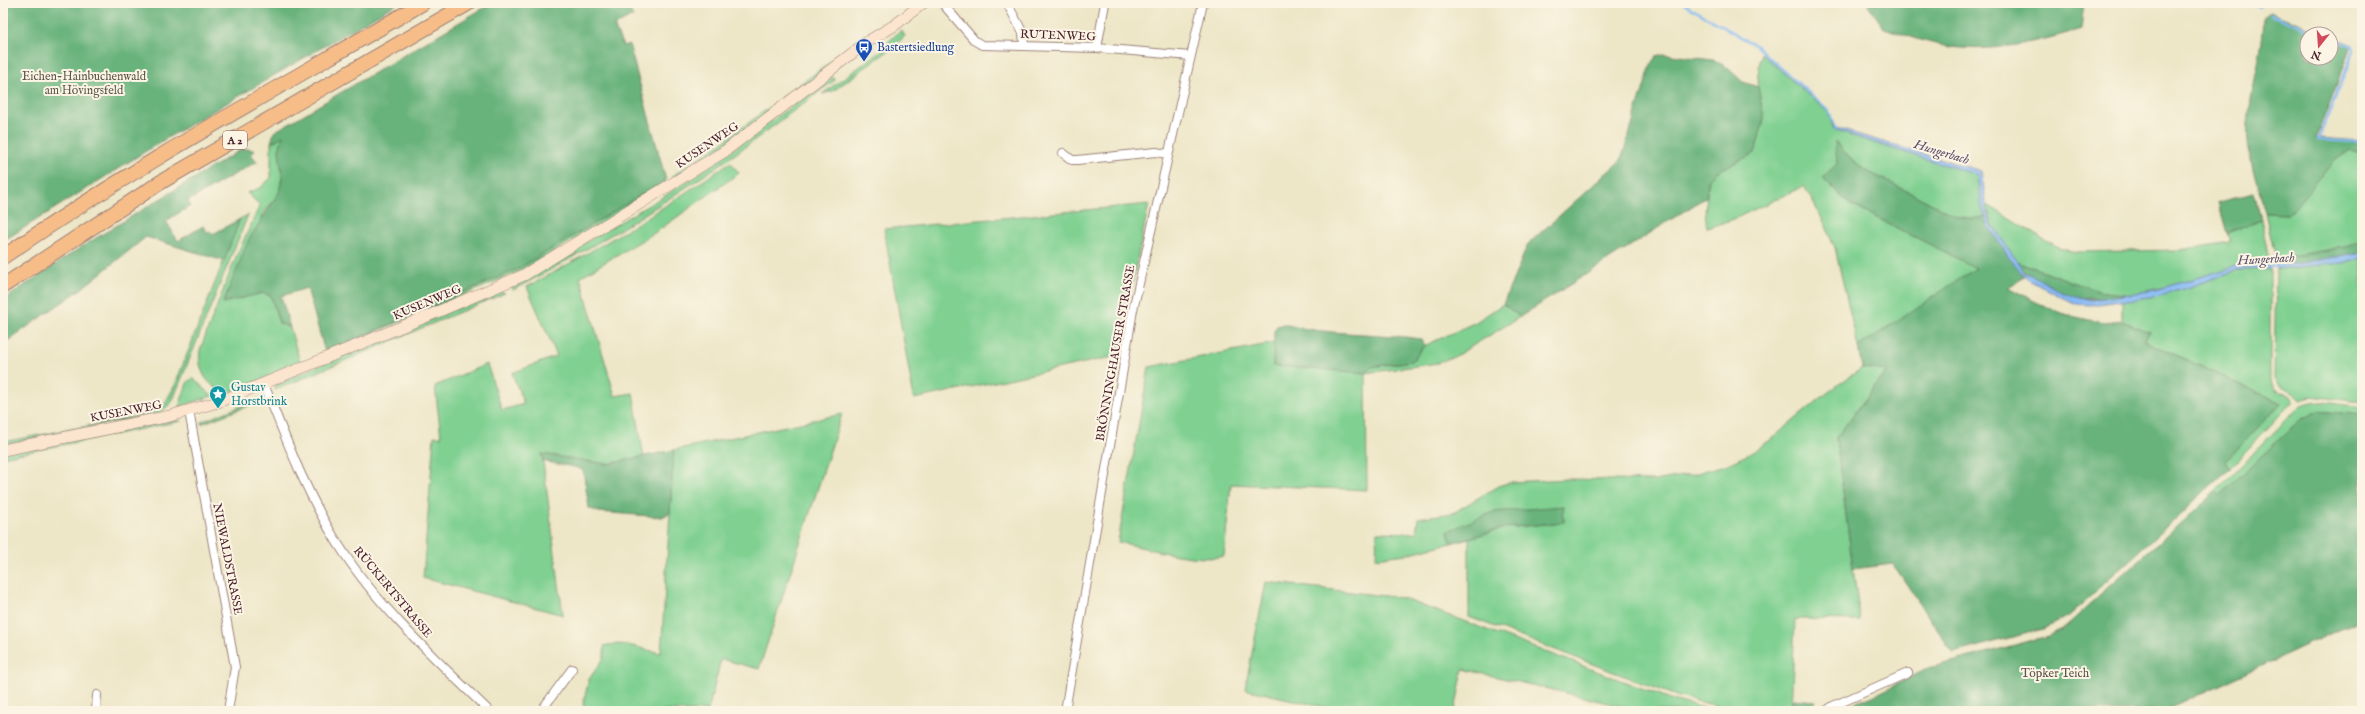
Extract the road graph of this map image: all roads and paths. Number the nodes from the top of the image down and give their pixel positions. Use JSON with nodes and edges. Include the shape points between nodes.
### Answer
{"nodes":[{"id":1,"x":423,"y":3,"type":"edge"},
{"id":2,"x":469,"y":3,"type":"edge"},
{"id":3,"x":923,"y":3,"type":"edge"},
{"id":4,"x":942,"y":3,"type":"edge"},
{"id":5,"x":1007,"y":3,"type":"edge"},
{"id":6,"x":1104,"y":3,"type":"edge"},
{"id":7,"x":1203,"y":3,"type":"edge"},
{"id":8,"x":1024,"y":45,"type":"junction"},
{"id":9,"x":1097,"y":48,"type":"junction"},
{"id":10,"x":1192,"y":56,"type":"junction"},
{"id":11,"x":1063,"y":153,"type":"dead end"},
{"id":12,"x":1167,"y":154,"type":"junction"},
{"id":13,"x":3,"y":257,"type":"edge"},
{"id":14,"x":3,"y":286,"type":"edge"},
{"id":15,"x":264,"y":384,"type":"junction"},
{"id":16,"x":189,"y":411,"type":"junction"},
{"id":17,"x":3,"y":450,"type":"edge"},
{"id":18,"x":572,"y":669,"type":"dead end"},
{"id":19,"x":1908,"y":673,"type":"dead end"},
{"id":20,"x":97,"y":695,"type":"dead end"},
{"id":21,"x":96,"y":711,"type":"edge"},
{"id":22,"x":228,"y":711,"type":"edge"},
{"id":23,"x":489,"y":711,"type":"edge"},
{"id":24,"x":541,"y":711,"type":"edge"},
{"id":25,"x":1065,"y":711,"type":"edge"},
{"id":26,"x":1826,"y":711,"type":"edge"}],
"edges":[{"from":1,"to":13,"type":"highway","number":"A 2","via":[[122,179]]},
{"from":2,"to":14,"type":"highway","number":"A 2","via":[[161,182]]},
{"from":3,"to":15,"type":"street","name":"KUSENWEG","via":[[895,25],[867,42],[725,150],[524,275]]},
{"from":4,"to":8,"type":"street","name":"RUTENWEG","via":[[978,44]]},
{"from":5,"to":8,"type":"street","via":[[1023,33]]},
{"from":6,"to":9,"type":"street"},
{"from":7,"to":10,"type":"street","name":"BRÖNNINGHAUSER STRASSE"},
{"from":8,"to":9,"type":"street","name":"RUTENWEG"},
{"from":9,"to":10,"type":"street","name":"RUTENWEG"},
{"from":10,"to":12,"type":"street","name":"BRÖNNINGHAUSER STRASSE"},
{"from":11,"to":12,"type":"street","via":[[1072,160],[1156,152]]},
{"from":12,"to":25,"type":"street","name":"BRÖNNINGHAUSER STRASSE","via":[[1133,310]]},
{"from":15,"to":16,"type":"street","name":"KUSENWEG"},
{"from":15,"to":23,"type":"street","name":"RÜCKERTSTRASSE","via":[[313,502],[344,553],[362,578],[428,652]]},
{"from":16,"to":17,"type":"street","name":"KUSENWEG"},
{"from":16,"to":22,"type":"street","name":"NIEWALDSTRASSE","via":[[236,666]]},
{"from":18,"to":24,"type":"street"},
{"from":19,"to":26,"type":"street","via":[[1832,706]]},
{"from":20,"to":21,"type":"street"}]}
